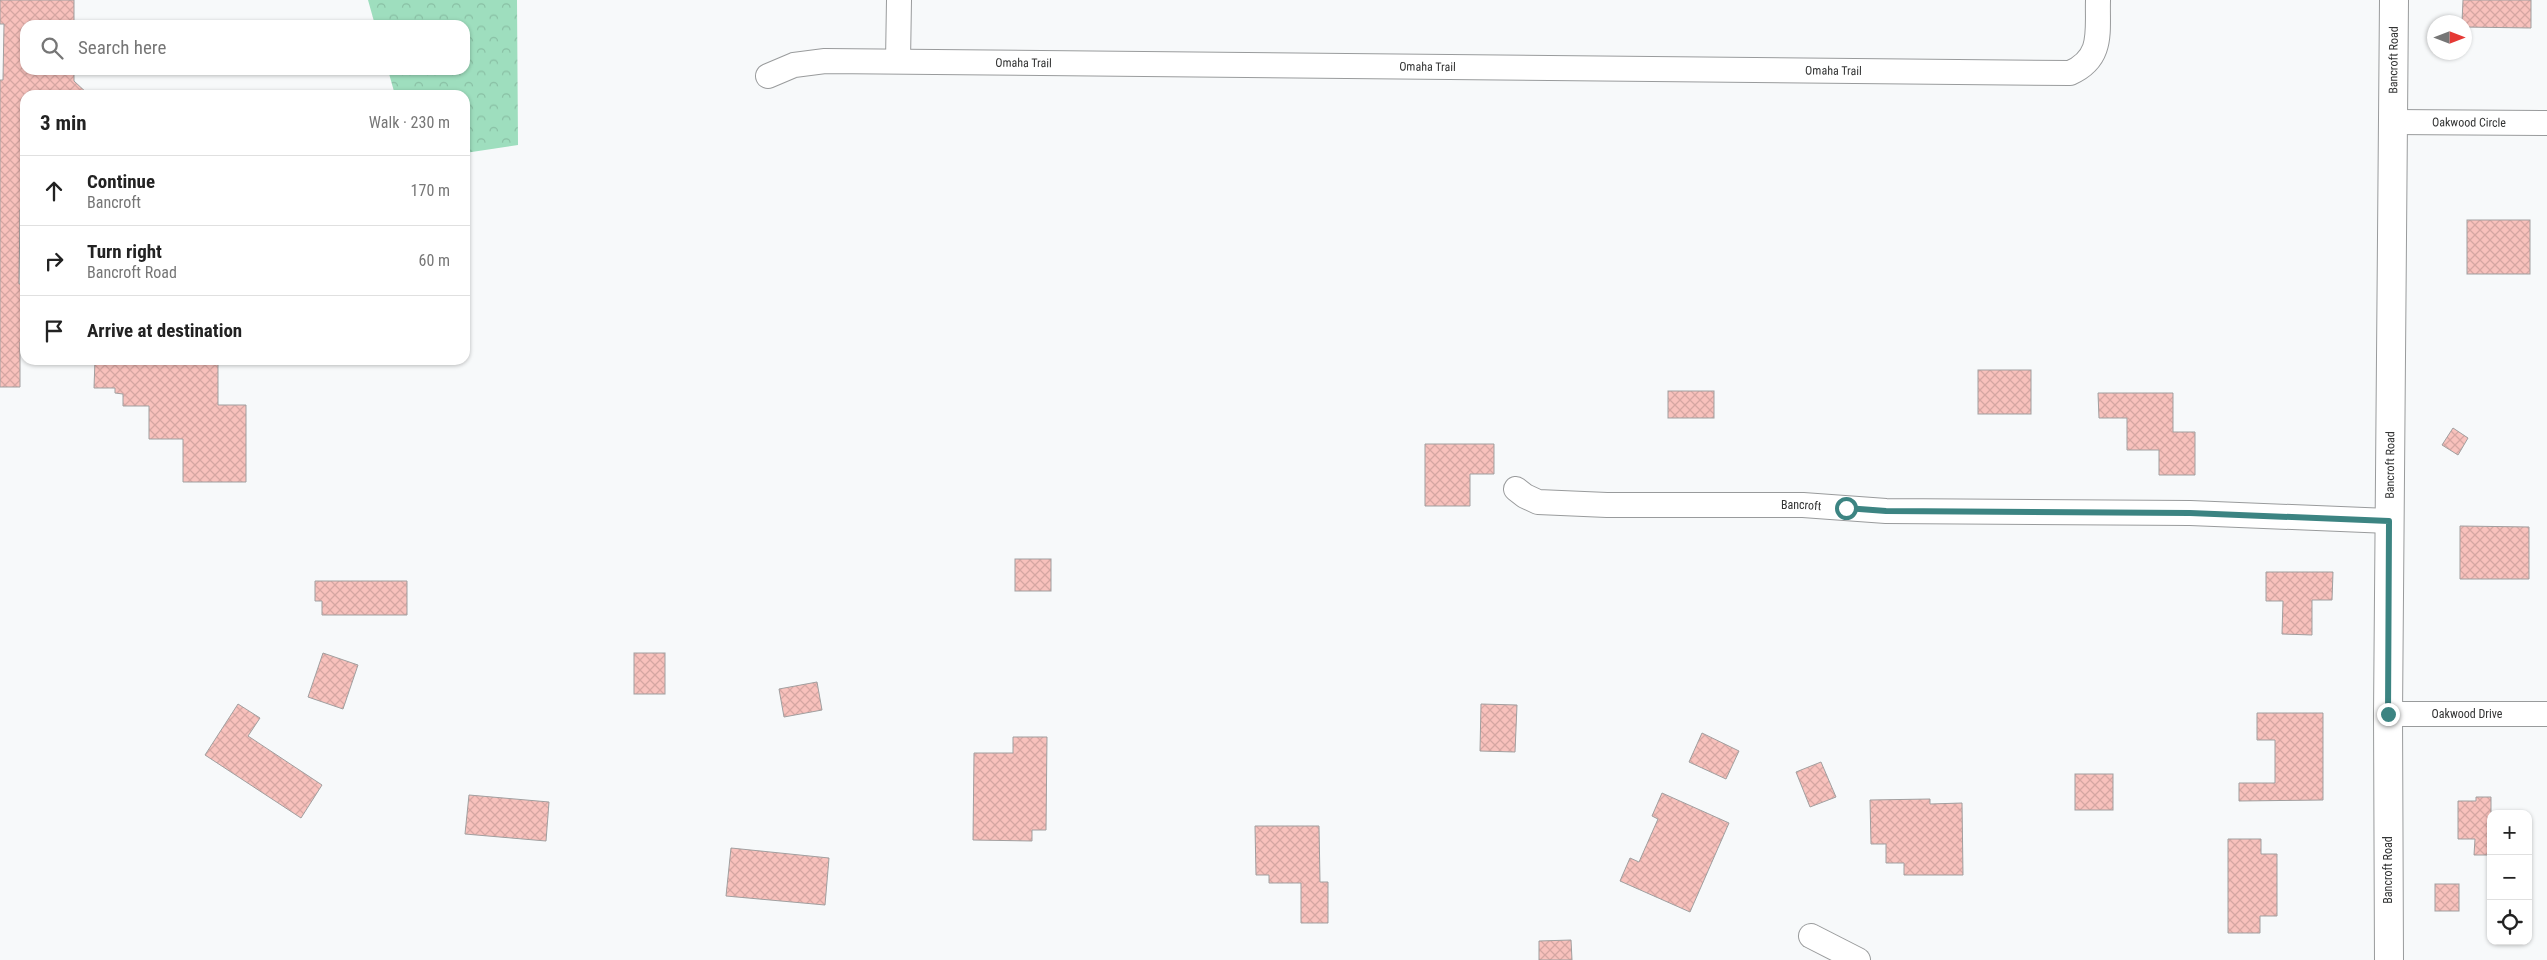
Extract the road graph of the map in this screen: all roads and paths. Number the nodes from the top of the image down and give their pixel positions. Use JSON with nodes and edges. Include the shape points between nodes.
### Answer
{"nodes":[{"id":1,"x":899,"y":0,"type":"edge"},
{"id":2,"x":2098,"y":0,"type":"edge"},
{"id":3,"x":2394,"y":0,"type":"edge"},
{"id":4,"x":898,"y":62,"type":"junction"},
{"id":5,"x":768,"y":76,"type":"dead end"},
{"id":6,"x":2392,"y":122,"type":"junction"},
{"id":7,"x":2547,"y":123,"type":"edge"},
{"id":8,"x":1516,"y":488,"type":"dead end"},
{"id":9,"x":2389,"y":521,"type":"junction"},
{"id":10,"x":2388,"y":714,"type":"junction"},
{"id":11,"x":2547,"y":714,"type":"edge"},
{"id":12,"x":1811,"y":936,"type":"dead end"},
{"id":13,"x":1858,"y":960,"type":"edge"},
{"id":14,"x":2389,"y":960,"type":"edge"}],
"edges":[{"from":1,"to":4,"type":"street"},
{"from":2,"to":4,"type":"street","name":"Omaha Trail","via":[[2097,44],[2088,62],[2070,72]]},
{"from":3,"to":6,"type":"street","name":"Bancroft Road"},
{"from":4,"to":5,"type":"street","name":"Omaha Trail","via":[[812,62],[794,65]]},
{"from":6,"to":7,"type":"street","name":"Oakwood Circle"},
{"from":6,"to":9,"type":"street","name":"Bancroft Road"},
{"from":8,"to":9,"type":"street","name":"Bancroft","via":[[1538,502],[1608,505],[1803,505],[1886,511],[2181,513]]},
{"from":9,"to":10,"type":"street","name":"Bancroft Road"},
{"from":10,"to":11,"type":"street","name":"Oakwood Drive"},
{"from":10,"to":14,"type":"street","name":"Bancroft Road"},
{"from":12,"to":13,"type":"street"}]}
